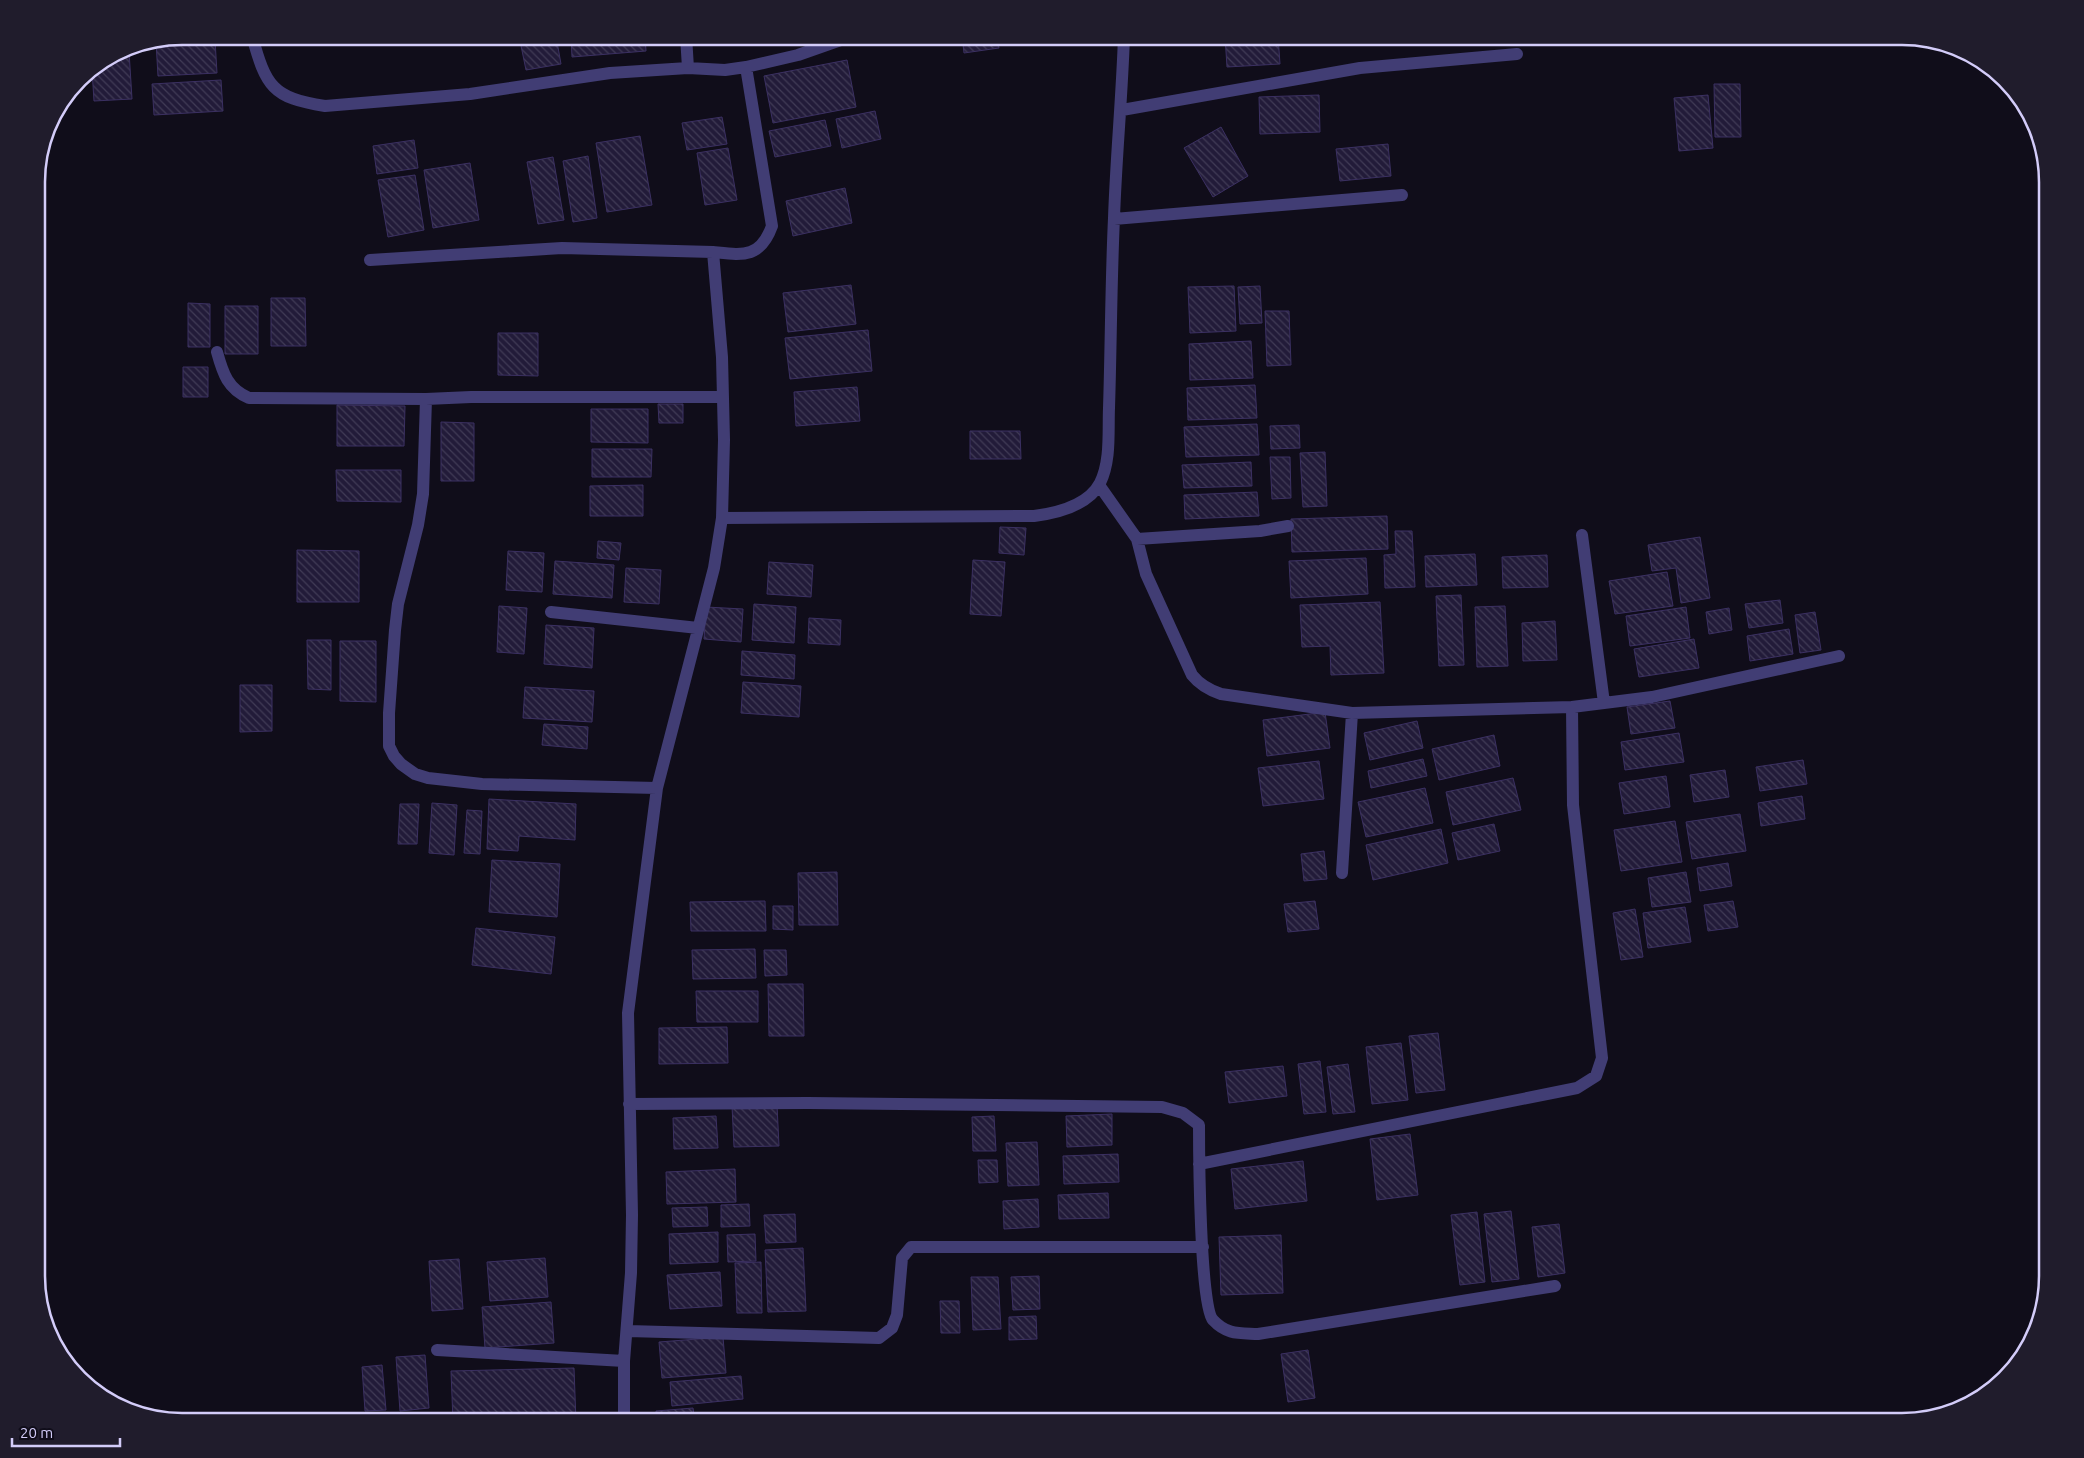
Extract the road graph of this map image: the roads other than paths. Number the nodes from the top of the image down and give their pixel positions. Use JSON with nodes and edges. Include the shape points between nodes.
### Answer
{"nodes":[{"id":1,"x":254,"y":45,"type":"edge"},
{"id":2,"x":687,"y":45,"type":"edge"},
{"id":3,"x":826,"y":45,"type":"edge"},
{"id":4,"x":1124,"y":45,"type":"edge"},
{"id":5,"x":1517,"y":54,"type":"dead end"},
{"id":6,"x":688,"y":68,"type":"junction"},
{"id":7,"x":746,"y":68,"type":"junction"},
{"id":8,"x":1122,"y":110,"type":"junction"},
{"id":9,"x":1402,"y":195,"type":"dead end"},
{"id":10,"x":1114,"y":219,"type":"junction"},
{"id":11,"x":713,"y":252,"type":"junction"},
{"id":12,"x":370,"y":260,"type":"dead end"},
{"id":13,"x":217,"y":352,"type":"dead end"},
{"id":14,"x":722,"y":397,"type":"junction"},
{"id":15,"x":426,"y":399,"type":"junction"},
{"id":16,"x":1099,"y":484,"type":"junction"},
{"id":17,"x":722,"y":518,"type":"junction"},
{"id":18,"x":1288,"y":526,"type":"dead end"},
{"id":19,"x":1582,"y":535,"type":"dead end"},
{"id":20,"x":1137,"y":539,"type":"junction"},
{"id":21,"x":551,"y":612,"type":"dead end"},
{"id":22,"x":698,"y":628,"type":"junction"},
{"id":23,"x":1839,"y":656,"type":"dead end"},
{"id":24,"x":1604,"y":703,"type":"junction"},
{"id":25,"x":1572,"y":707,"type":"junction"},
{"id":26,"x":1352,"y":713,"type":"junction"},
{"id":27,"x":657,"y":788,"type":"junction"},
{"id":28,"x":1342,"y":874,"type":"dead end"},
{"id":29,"x":629,"y":1104,"type":"junction"},
{"id":30,"x":1198,"y":1164,"type":"junction"},
{"id":31,"x":1203,"y":1247,"type":"junction"},
{"id":32,"x":1555,"y":1286,"type":"dead end"},
{"id":33,"x":628,"y":1331,"type":"junction"},
{"id":34,"x":437,"y":1350,"type":"dead end"},
{"id":35,"x":624,"y":1361,"type":"junction"},
{"id":36,"x":624,"y":1413,"type":"edge"}],
"edges":[{"from":1,"to":6,"type":"street","via":[[258,62],[273,88],[302,102],[325,106],[470,94],[610,73]]},
{"from":2,"to":6,"type":"street"},
{"from":3,"to":7,"type":"street"},
{"from":4,"to":8,"type":"street"},
{"from":5,"to":8,"type":"street","via":[[1360,68]]},
{"from":6,"to":7,"type":"street"},
{"from":7,"to":11,"type":"street","via":[[772,226],[763,244],[755,250],[741,255]]},
{"from":8,"to":10,"type":"street"},
{"from":9,"to":10,"type":"street"},
{"from":10,"to":16,"type":"street","via":[[1107,444],[1105,468]]},
{"from":11,"to":12,"type":"street","via":[[562,248]]},
{"from":11,"to":14,"type":"street"},
{"from":13,"to":15,"type":"street","via":[[234,390],[249,398]]},
{"from":14,"to":15,"type":"street"},
{"from":14,"to":17,"type":"street"},
{"from":15,"to":27,"type":"street","via":[[423,494],[395,630],[389,713],[389,746],[394,756],[415,774],[437,779],[482,784]]},
{"from":16,"to":17,"type":"street","via":[[1078,503],[1056,513],[1034,516]]},
{"from":16,"to":20,"type":"street"},
{"from":17,"to":22,"type":"street","via":[[714,568]]},
{"from":18,"to":20,"type":"street","via":[[1260,532]]},
{"from":19,"to":24,"type":"street"},
{"from":20,"to":26,"type":"street","via":[[1146,574],[1199,684],[1221,694]]},
{"from":21,"to":22,"type":"street"},
{"from":22,"to":27,"type":"street"},
{"from":23,"to":24,"type":"street","via":[[1652,697]]},
{"from":24,"to":25,"type":"street"},
{"from":25,"to":26,"type":"street"},
{"from":25,"to":30,"type":"street","via":[[1574,805],[1602,1058],[1596,1076],[1577,1088]]},
{"from":26,"to":28,"type":"street"},
{"from":27,"to":29,"type":"street","via":[[628,1013]]},
{"from":29,"to":30,"type":"street","via":[[1162,1107],[1183,1113],[1199,1125]]},
{"from":29,"to":33,"type":"street","via":[[632,1216]]},
{"from":30,"to":31,"type":"street"},
{"from":31,"to":32,"type":"street","via":[[1204,1285],[1210,1318],[1226,1332],[1258,1334]]},
{"from":31,"to":33,"type":"street","via":[[911,1247],[902,1258],[892,1328],[880,1338]]},
{"from":33,"to":35,"type":"street"},
{"from":34,"to":35,"type":"street"},
{"from":35,"to":36,"type":"street"}]}
